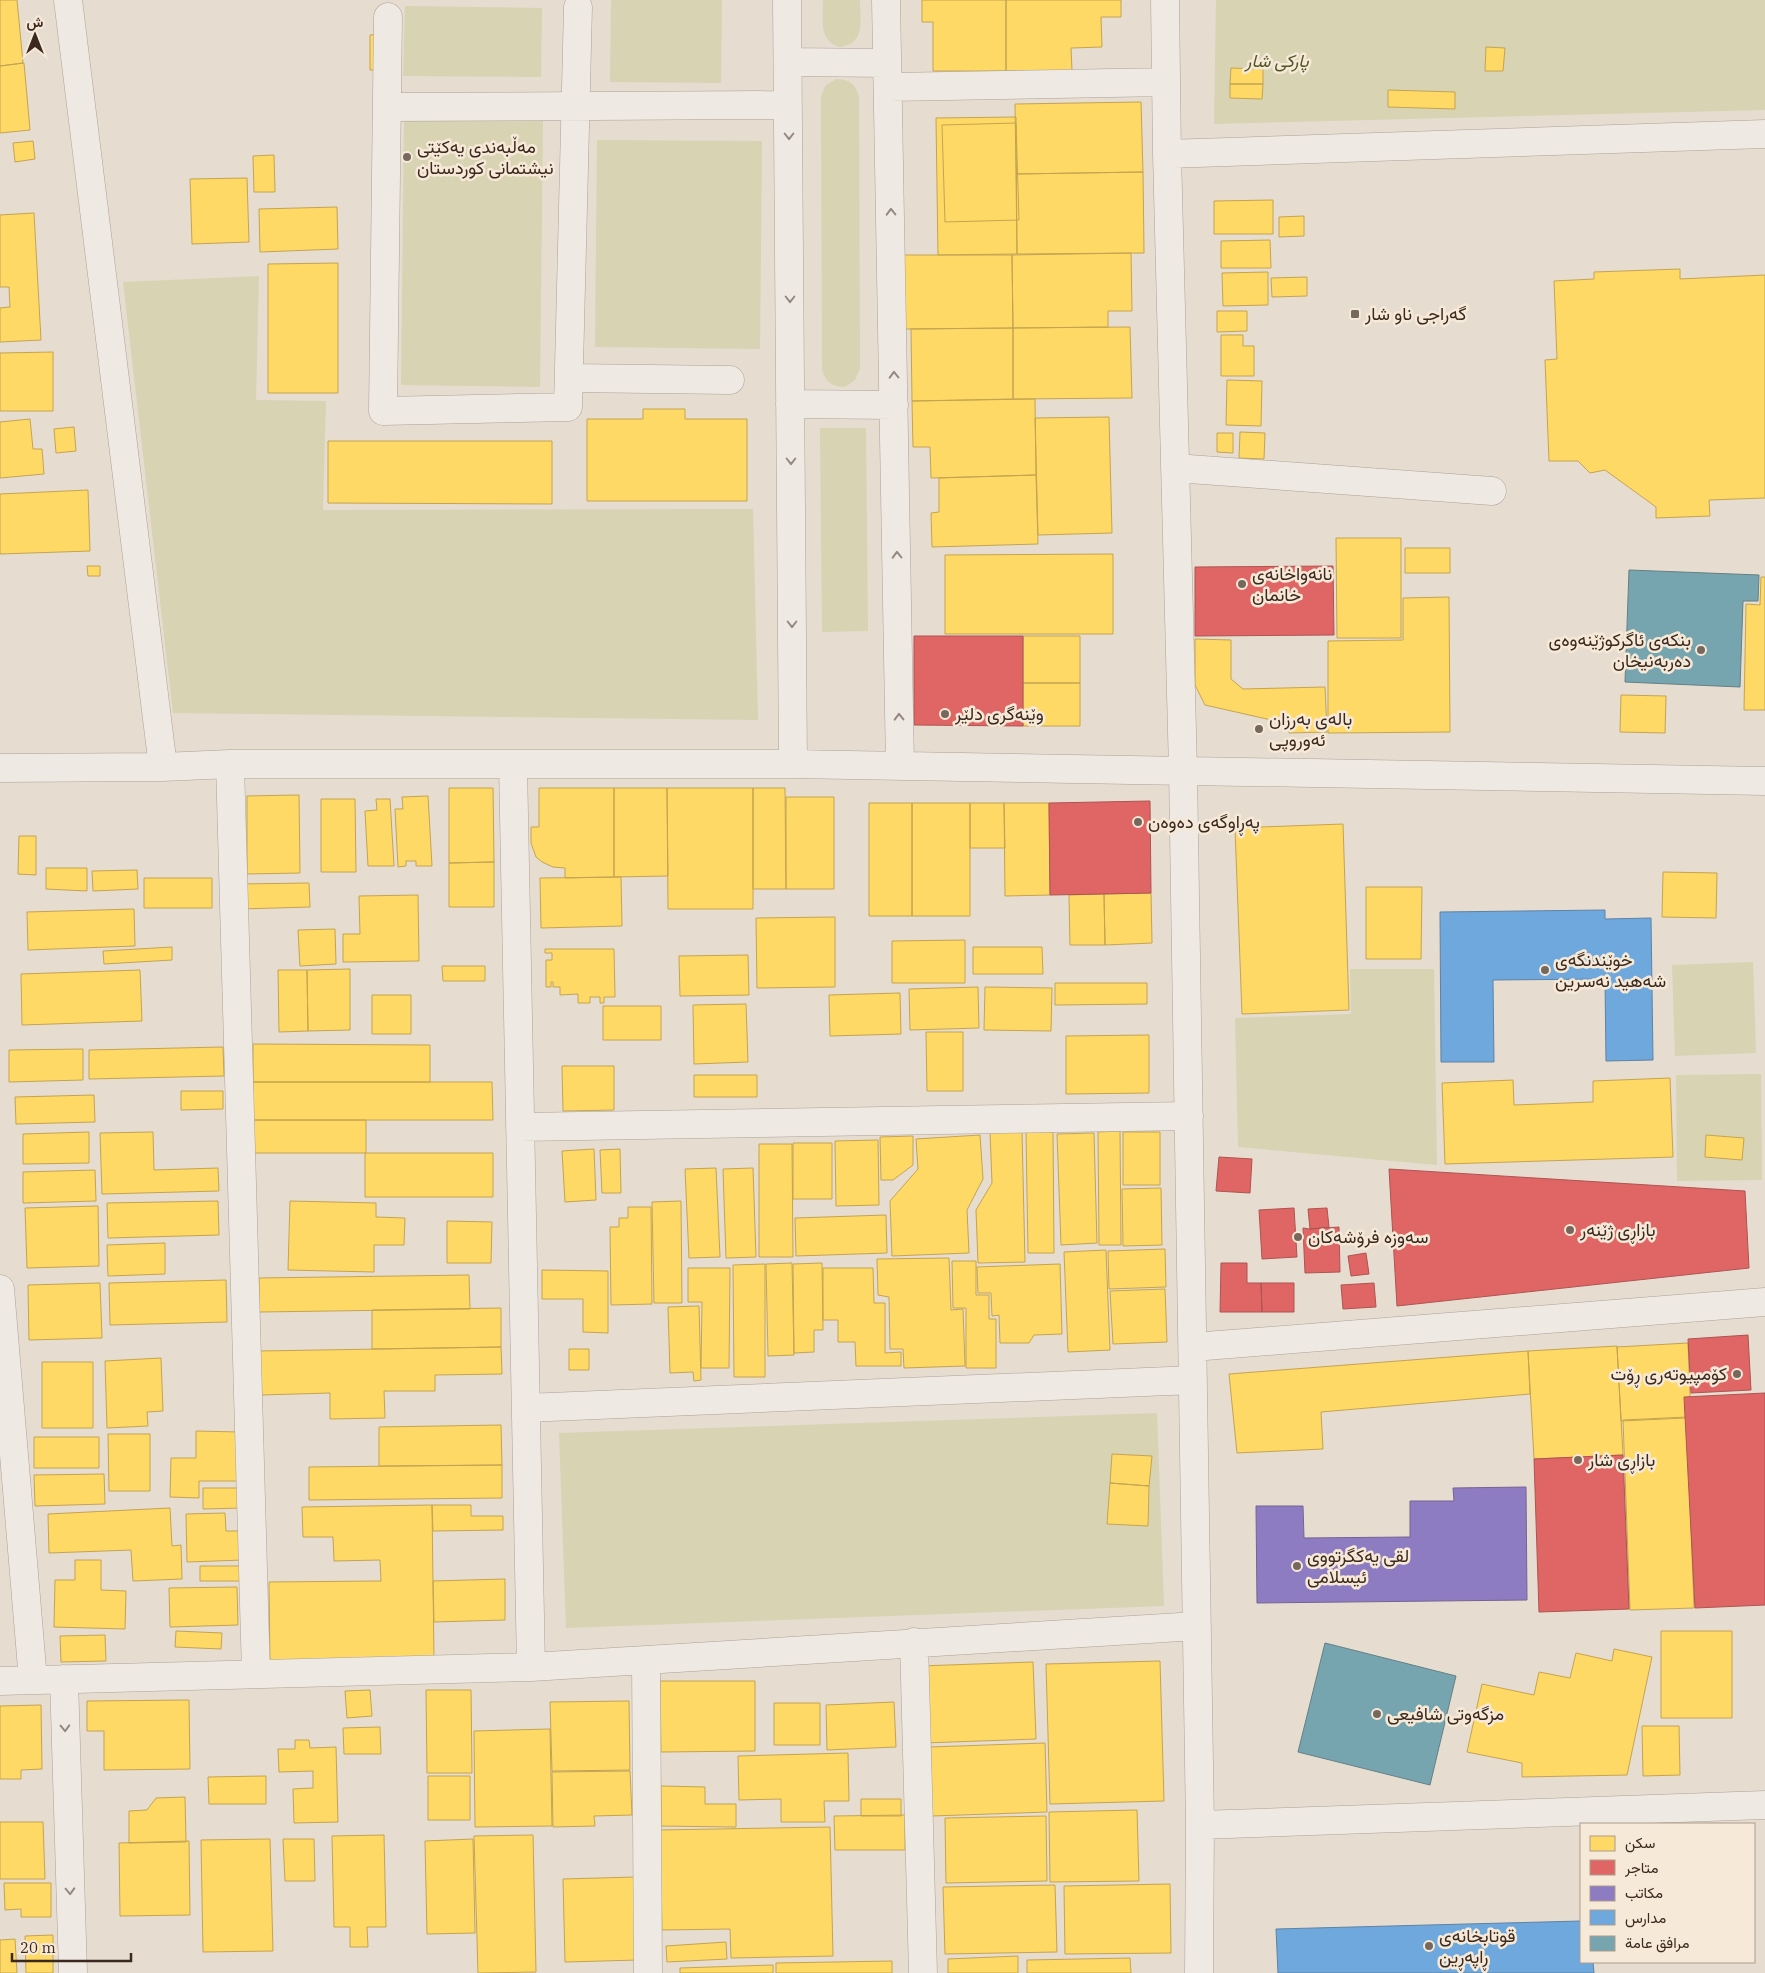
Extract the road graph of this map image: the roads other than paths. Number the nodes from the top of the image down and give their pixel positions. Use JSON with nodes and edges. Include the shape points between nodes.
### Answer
{"nodes":[{"id":1,"x":68,"y":0,"type":"edge"},
{"id":2,"x":787,"y":0,"type":"edge"},
{"id":3,"x":886,"y":0,"type":"edge"},
{"id":4,"x":1165,"y":0,"type":"edge"},
{"id":5,"x":578,"y":7,"type":"dead end"},
{"id":6,"x":388,"y":17,"type":"dead end"},
{"id":7,"x":788,"y":62,"type":"junction"},
{"id":8,"x":888,"y":75,"type":"junction"},
{"id":9,"x":1166,"y":82,"type":"junction"},
{"id":10,"x":788,"y":105,"type":"junction"},
{"id":11,"x":575,"y":106,"type":"junction"},
{"id":12,"x":387,"y":107,"type":"junction"},
{"id":13,"x":1765,"y":134,"type":"edge"},
{"id":14,"x":1167,"y":154,"type":"junction"},
{"id":15,"x":569,"y":378,"type":"junction"},
{"id":16,"x":730,"y":380,"type":"dead end"},
{"id":17,"x":790,"y":404,"type":"junction"},
{"id":18,"x":894,"y":405,"type":"junction"},
{"id":19,"x":1175,"y":468,"type":"junction"},
{"id":20,"x":1492,"y":491,"type":"dead end"},
{"id":21,"x":230,"y":764,"type":"junction"},
{"id":22,"x":793,"y":764,"type":"junction"},
{"id":23,"x":513,"y":765,"type":"junction"},
{"id":24,"x":900,"y":766,"type":"junction"},
{"id":25,"x":163,"y":767,"type":"junction"},
{"id":26,"x":0,"y":768,"type":"edge"},
{"id":27,"x":1184,"y":770,"type":"junction"},
{"id":28,"x":1765,"y":781,"type":"edge"},
{"id":29,"x":1189,"y":1116,"type":"junction"},
{"id":30,"x":520,"y":1127,"type":"junction"},
{"id":31,"x":0,"y":1288,"type":"edge"},
{"id":32,"x":1765,"y":1302,"type":"edge"},
{"id":33,"x":1193,"y":1347,"type":"junction"},
{"id":34,"x":1193,"y":1380,"type":"junction"},
{"id":35,"x":526,"y":1408,"type":"junction"},
{"id":36,"x":1197,"y":1626,"type":"junction"},
{"id":37,"x":914,"y":1642,"type":"junction"},
{"id":38,"x":646,"y":1660,"type":"junction"},
{"id":39,"x":531,"y":1667,"type":"junction"},
{"id":40,"x":256,"y":1674,"type":"junction"},
{"id":41,"x":33,"y":1680,"type":"junction"},
{"id":42,"x":64,"y":1680,"type":"junction"},
{"id":43,"x":0,"y":1681,"type":"edge"},
{"id":44,"x":1765,"y":1805,"type":"edge"},
{"id":45,"x":1200,"y":1825,"type":"junction"},
{"id":46,"x":73,"y":1973,"type":"edge"},
{"id":47,"x":648,"y":1973,"type":"edge"},
{"id":48,"x":923,"y":1973,"type":"edge"},
{"id":49,"x":1199,"y":1973,"type":"edge"}],
"edges":[{"from":1,"to":25,"type":"street"},
{"from":2,"to":7,"type":"street"},
{"from":3,"to":8,"type":"street"},
{"from":4,"to":9,"type":"street"},
{"from":5,"to":11,"type":"street"},
{"from":6,"to":12,"type":"street"},
{"from":7,"to":8,"type":"street"},
{"from":7,"to":10,"type":"street"},
{"from":8,"to":9,"type":"street"},
{"from":18,"to":8,"type":"street","one_way":true},
{"from":9,"to":14,"type":"street"},
{"from":10,"to":11,"type":"street"},
{"from":10,"to":17,"type":"street","one_way":true},
{"from":11,"to":12,"type":"street"},
{"from":11,"to":15,"type":"street"},
{"from":12,"to":15,"type":"street","via":[[384,411],[568,407]]},
{"from":13,"to":14,"type":"street"},
{"from":14,"to":19,"type":"street"},
{"from":15,"to":16,"type":"street"},
{"from":17,"to":18,"type":"street"},
{"from":17,"to":22,"type":"street","one_way":true},
{"from":24,"to":18,"type":"street","one_way":true},
{"from":19,"to":20,"type":"street"},
{"from":19,"to":27,"type":"street"},
{"from":21,"to":23,"type":"street"},
{"from":21,"to":25,"type":"street"},
{"from":21,"to":40,"type":"street"},
{"from":22,"to":23,"type":"street"},
{"from":22,"to":24,"type":"street"},
{"from":23,"to":30,"type":"street"},
{"from":24,"to":27,"type":"street"},
{"from":25,"to":26,"type":"street"},
{"from":27,"to":28,"type":"street"},
{"from":27,"to":29,"type":"street"},
{"from":29,"to":30,"type":"street"},
{"from":29,"to":33,"type":"street"},
{"from":30,"to":35,"type":"street"},
{"from":31,"to":41,"type":"street"},
{"from":32,"to":33,"type":"street"},
{"from":33,"to":34,"type":"street"},
{"from":34,"to":35,"type":"street"},
{"from":34,"to":36,"type":"street"},
{"from":35,"to":39,"type":"street"},
{"from":36,"to":37,"type":"street"},
{"from":36,"to":45,"type":"street"},
{"from":37,"to":38,"type":"street"},
{"from":37,"to":48,"type":"street"},
{"from":38,"to":39,"type":"street"},
{"from":38,"to":47,"type":"street"},
{"from":39,"to":40,"type":"street"},
{"from":40,"to":42,"type":"street"},
{"from":41,"to":42,"type":"street"},
{"from":41,"to":43,"type":"street"},
{"from":42,"to":46,"type":"street","one_way":true},
{"from":44,"to":45,"type":"street"},
{"from":45,"to":49,"type":"street"}]}
